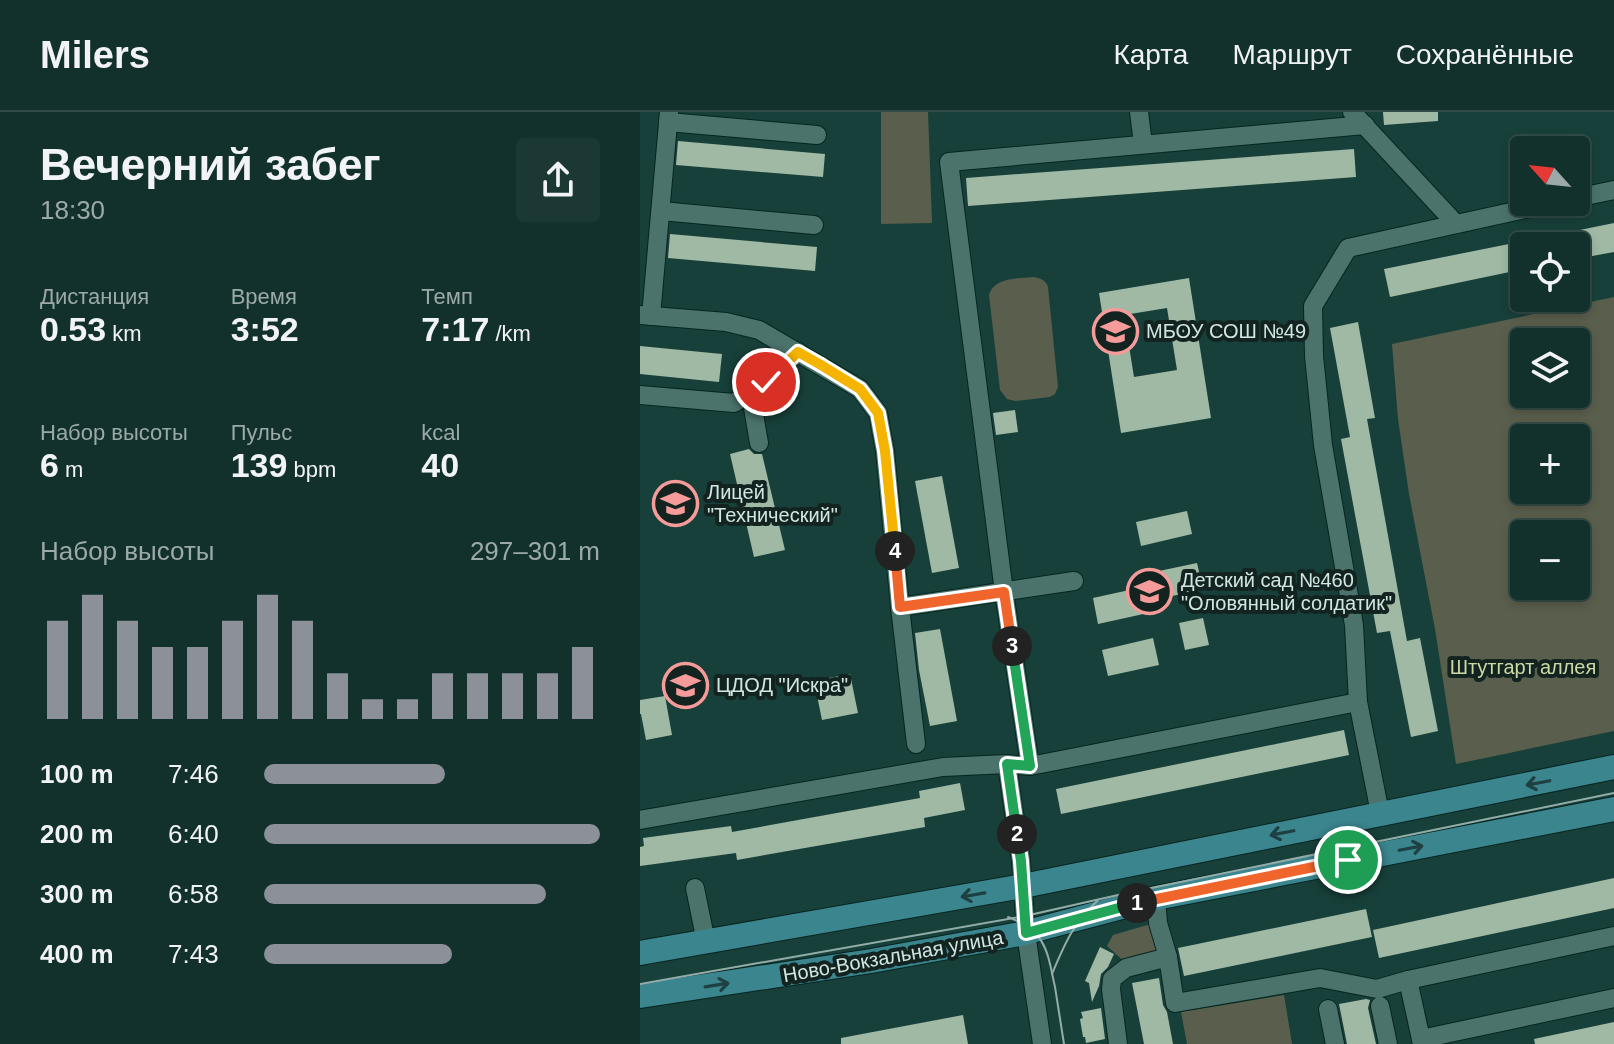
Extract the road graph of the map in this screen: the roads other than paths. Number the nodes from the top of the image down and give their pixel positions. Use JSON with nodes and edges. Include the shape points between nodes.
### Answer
{"nodes":[{"id":1,"x":1139,"y":112,"type":"edge"},
{"id":2,"x":669,"y":117,"type":"edge"},
{"id":3,"x":1359,"y":118,"type":"edge"},
{"id":4,"x":817,"y":135,"type":"dead end"},
{"id":5,"x":1143,"y":144,"type":"junction"},
{"id":6,"x":1614,"y":190,"type":"edge"},
{"id":7,"x":1590,"y":195,"type":"edge"},
{"id":8,"x":661,"y":211,"type":"junction"},
{"id":9,"x":1510,"y":212,"type":"edge"},
{"id":10,"x":1456,"y":224,"type":"junction"},
{"id":11,"x":814,"y":225,"type":"dead end"},
{"id":12,"x":646,"y":316,"type":"edge"},
{"id":13,"x":798,"y":352,"type":"junction"},
{"id":14,"x":766,"y":382,"type":"junction"},
{"id":15,"x":640,"y":395,"type":"edge"},
{"id":16,"x":759,"y":443,"type":"dead end"},
{"id":17,"x":1074,"y":581,"type":"dead end"},
{"id":18,"x":1004,"y":592,"type":"junction"},
{"id":19,"x":900,"y":607,"type":"junction"},
{"id":20,"x":1358,"y":702,"type":"junction"},
{"id":21,"x":916,"y":744,"type":"dead end"},
{"id":22,"x":1007,"y":764,"type":"junction"},
{"id":23,"x":1030,"y":766,"type":"junction"},
{"id":24,"x":1614,"y":767,"type":"edge"},
{"id":25,"x":1614,"y":809,"type":"edge"},
{"id":26,"x":1380,"y":813,"type":"junction"},
{"id":27,"x":640,"y":820,"type":"edge"},
{"id":28,"x":1023,"y":886,"type":"junction"},
{"id":29,"x":695,"y":888,"type":"dead end"},
{"id":30,"x":1156,"y":898,"type":"junction"},
{"id":31,"x":1026,"y":933,"type":"junction"},
{"id":32,"x":1614,"y":936,"type":"edge"},
{"id":33,"x":706,"y":942,"type":"junction"},
{"id":34,"x":640,"y":953,"type":"edge"},
{"id":35,"x":1168,"y":957,"type":"junction"},
{"id":36,"x":1408,"y":980,"type":"junction"},
{"id":37,"x":640,"y":996,"type":"edge"},
{"id":38,"x":1614,"y":998,"type":"edge"},
{"id":39,"x":1380,"y":1006,"type":"dead end"},
{"id":40,"x":1328,"y":1009,"type":"dead end"},
{"id":41,"x":1422,"y":1042,"type":"edge"},
{"id":42,"x":1042,"y":1044,"type":"edge"},
{"id":43,"x":1118,"y":1044,"type":"edge"},
{"id":44,"x":1335,"y":1044,"type":"edge"},
{"id":45,"x":1388,"y":1044,"type":"edge"}],
"edges":[{"from":1,"to":5,"type":"street"},
{"from":2,"to":4,"type":"street"},
{"from":2,"to":8,"type":"street"},
{"from":3,"to":5,"type":"street"},
{"from":3,"to":10,"type":"street"},
{"from":5,"to":18,"type":"street","via":[[949,162]]},
{"from":6,"to":7,"type":"street"},
{"from":8,"to":11,"type":"street"},
{"from":8,"to":12,"type":"street"},
{"from":9,"to":10,"type":"street"},
{"from":10,"to":20,"type":"street","via":[[1348,248],[1313,306],[1323,445],[1354,625]]},
{"from":12,"to":13,"type":"street","via":[[726,322],[759,330]]},
{"from":13,"to":14,"type":"street"},
{"from":13,"to":19,"type":"street","via":[[860,389],[878,413]]},
{"from":14,"to":15,"type":"street","via":[[734,403]]},
{"from":14,"to":16,"type":"street","via":[[753,408]]},
{"from":17,"to":18,"type":"street"},
{"from":18,"to":19,"type":"street"},
{"from":18,"to":23,"type":"street"},
{"from":19,"to":21,"type":"street"},
{"from":20,"to":23,"type":"street"},
{"from":20,"to":26,"type":"street"},
{"from":22,"to":23,"type":"street"},
{"from":22,"to":27,"type":"street","via":[[943,767]]},
{"from":22,"to":28,"type":"street"},
{"from":24,"to":26,"type":"main road","one_way":true},
{"from":30,"to":25,"type":"main road","name":"Ново-Вокзальная улица","one_way":true},
{"from":26,"to":28,"type":"main road","one_way":true},
{"from":28,"to":31,"type":"street"},
{"from":28,"to":33,"type":"main road","one_way":true},
{"from":29,"to":33,"type":"street"},
{"from":30,"to":31,"type":"main road","name":"Ново-Вокзальная улица"},
{"from":30,"to":35,"type":"street"},
{"from":37,"to":31,"type":"main road","name":"Ново-Вокзальная улица","one_way":true},
{"from":31,"to":42,"type":"street"},
{"from":32,"to":36,"type":"street"},
{"from":33,"to":34,"type":"main road"},
{"from":35,"to":36,"type":"street","via":[[1175,1003],[1320,978],[1377,989]]},
{"from":35,"to":43,"type":"street","via":[[1126,968],[1112,979]]},
{"from":36,"to":41,"type":"street"},
{"from":38,"to":41,"type":"street"},
{"from":39,"to":45,"type":"street"},
{"from":40,"to":44,"type":"street"}]}
